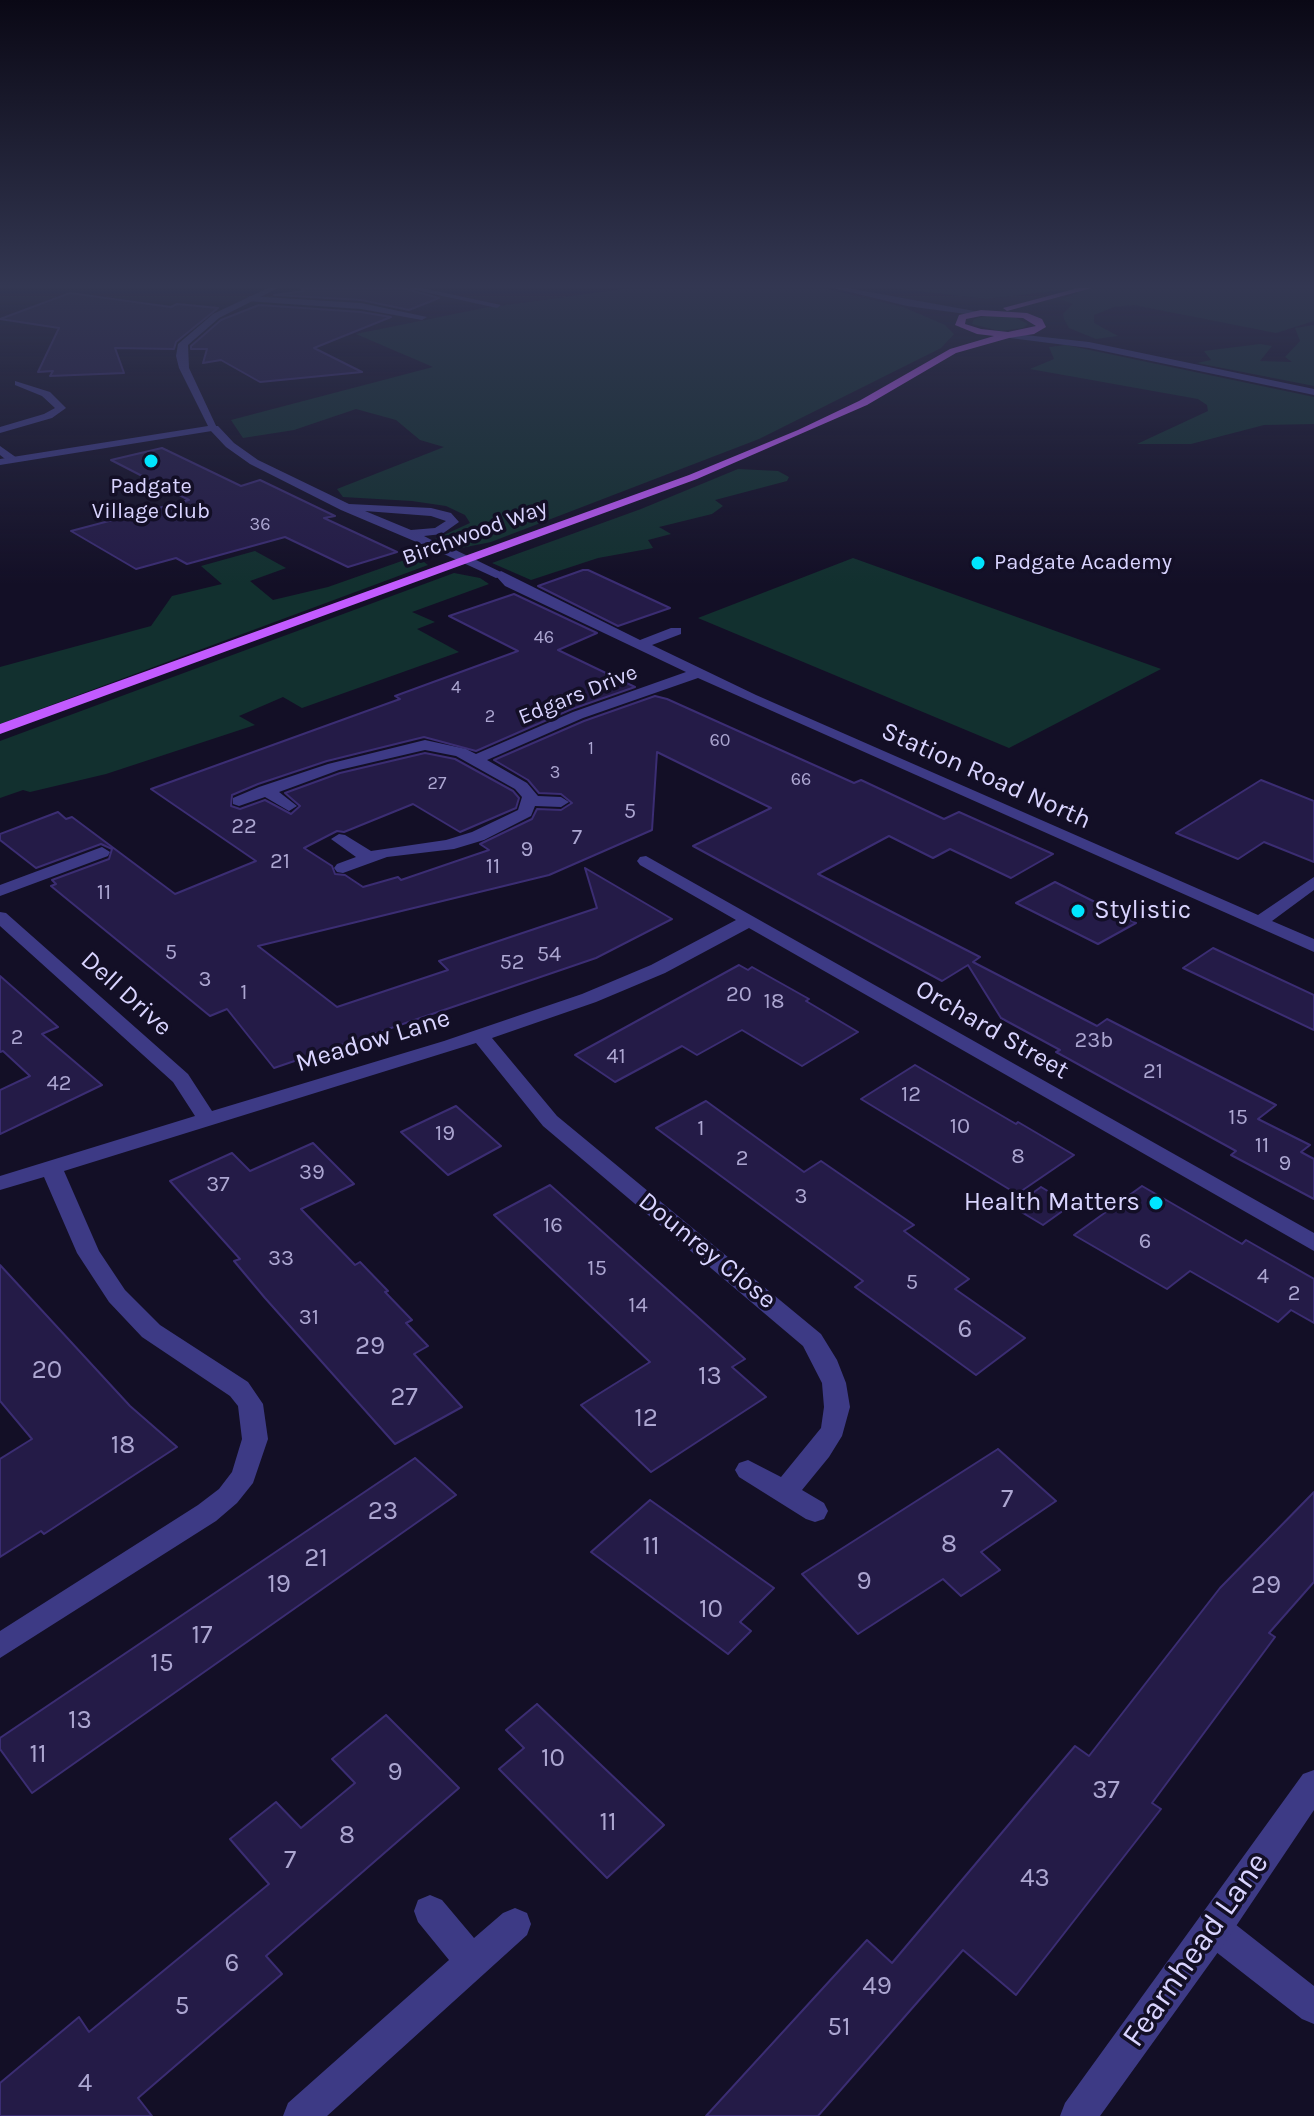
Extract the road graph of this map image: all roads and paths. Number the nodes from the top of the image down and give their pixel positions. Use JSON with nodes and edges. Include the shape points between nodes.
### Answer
{"nodes":[{"id":1,"x":28,"y":387,"type":"edge"},
{"id":2,"x":193,"y":387,"type":"edge"},
{"id":3,"x":891,"y":387,"type":"edge"},
{"id":4,"x":1289,"y":387,"type":"edge"},
{"id":5,"x":1314,"y":392,"type":"edge"},
{"id":6,"x":214,"y":428,"type":"junction"},
{"id":7,"x":0,"y":430,"type":"edge"},
{"id":8,"x":0,"y":449,"type":"edge"},
{"id":9,"x":13,"y":460,"type":"junction"},
{"id":10,"x":0,"y":462,"type":"edge"},
{"id":11,"x":345,"y":507,"type":"junction"},
{"id":12,"x":406,"y":534,"type":"junction"},
{"id":13,"x":676,"y":631,"type":"dead end"},
{"id":14,"x":640,"y":645,"type":"junction"},
{"id":15,"x":698,"y":673,"type":"junction"},
{"id":16,"x":0,"y":729,"type":"edge"},
{"id":17,"x":475,"y":760,"type":"junction"},
{"id":18,"x":265,"y":790,"type":"junction"},
{"id":19,"x":239,"y":801,"type":"dead end"},
{"id":20,"x":530,"y":801,"type":"junction"},
{"id":21,"x":561,"y":802,"type":"dead end"},
{"id":22,"x":289,"y":806,"type":"dead end"},
{"id":23,"x":339,"y":839,"type":"dead end"},
{"id":24,"x":102,"y":852,"type":"dead end"},
{"id":25,"x":368,"y":857,"type":"junction"},
{"id":26,"x":646,"y":861,"type":"dead end"},
{"id":27,"x":343,"y":868,"type":"dead end"},
{"id":28,"x":1314,"y":882,"type":"edge"},
{"id":29,"x":0,"y":891,"type":"edge"},
{"id":30,"x":0,"y":917,"type":"edge"},
{"id":31,"x":750,"y":920,"type":"junction"},
{"id":32,"x":1259,"y":922,"type":"junction"},
{"id":33,"x":1314,"y":946,"type":"edge"},
{"id":34,"x":480,"y":1036,"type":"junction"},
{"id":35,"x":207,"y":1119,"type":"junction"},
{"id":36,"x":51,"y":1167,"type":"junction"},
{"id":37,"x":0,"y":1183,"type":"edge"},
{"id":38,"x":1314,"y":1243,"type":"edge"},
{"id":39,"x":748,"y":1470,"type":"dead end"},
{"id":40,"x":784,"y":1492,"type":"junction"},
{"id":41,"x":815,"y":1511,"type":"dead end"},
{"id":42,"x":0,"y":1646,"type":"edge"},
{"id":43,"x":1314,"y":1784,"type":"edge"},
{"id":44,"x":430,"y":1911,"type":"dead end"},
{"id":45,"x":515,"y":1924,"type":"dead end"},
{"id":46,"x":1214,"y":1929,"type":"junction"},
{"id":47,"x":472,"y":1962,"type":"junction"},
{"id":48,"x":1314,"y":2007,"type":"edge"},
{"id":49,"x":301,"y":2116,"type":"edge"},
{"id":50,"x":1078,"y":2116,"type":"edge"}],
"edges":[{"from":1,"to":7,"type":"street","via":[[61,408]]},
{"from":2,"to":6,"type":"street"},
{"from":3,"to":16,"type":"main road","name":"Birchwood Way","via":[[802,432],[693,477]]},
{"from":4,"to":5,"type":"street"},
{"from":6,"to":9,"type":"street"},
{"from":6,"to":11,"type":"street","name":"Station Road North","via":[[254,462]]},
{"from":8,"to":9,"type":"street"},
{"from":9,"to":10,"type":"street"},
{"from":11,"to":12,"type":"street","name":"Station Road North"},
{"from":11,"to":12,"type":"street","via":[[431,512],[453,522],[438,531]]},
{"from":12,"to":14,"type":"street","name":"Station Road North"},
{"from":13,"to":14,"type":"street"},
{"from":14,"to":15,"type":"street","name":"Station Road North"},
{"from":15,"to":17,"type":"street","name":"Edgars Drive","via":[[578,715]]},
{"from":15,"to":32,"type":"street","name":"Station Road North"},
{"from":17,"to":18,"type":"street","via":[[453,749],[425,745]]},
{"from":17,"to":20,"type":"street","via":[[527,790]]},
{"from":18,"to":19,"type":"street"},
{"from":18,"to":22,"type":"street"},
{"from":20,"to":21,"type":"street"},
{"from":20,"to":25,"type":"street","via":[[518,818],[478,836]]},
{"from":23,"to":25,"type":"street"},
{"from":24,"to":29,"type":"street"},
{"from":25,"to":27,"type":"street"},
{"from":26,"to":31,"type":"street","name":"Orchard Street"},
{"from":28,"to":32,"type":"street"},
{"from":30,"to":35,"type":"street","name":"Dell Drive","via":[[181,1078]]},
{"from":31,"to":34,"type":"street","name":"Meadow Lane","via":[[623,985]]},
{"from":31,"to":38,"type":"street","name":"Orchard Street"},
{"from":32,"to":33,"type":"street","name":"Station Road North"},
{"from":34,"to":35,"type":"street","name":"Meadow Lane"},
{"from":34,"to":40,"type":"street","name":"Dounrey Close","via":[[560,1130],[812,1340],[834,1383],[833,1429]]},
{"from":35,"to":36,"type":"street","name":"Meadow Lane"},
{"from":36,"to":37,"type":"street","name":"Meadow Lane"},
{"from":36,"to":42,"type":"street","via":[[88,1253],[117,1296],[151,1331],[239,1389],[250,1404],[255,1439],[244,1476],[228,1496]]},
{"from":39,"to":40,"type":"street"},
{"from":40,"to":41,"type":"street"},
{"from":43,"to":46,"type":"street","name":"Fearnhead Lane"},
{"from":44,"to":47,"type":"street"},
{"from":45,"to":47,"type":"street"},
{"from":46,"to":48,"type":"street"},
{"from":46,"to":50,"type":"street","name":"Fearnhead Lane"},
{"from":47,"to":49,"type":"street"}]}
